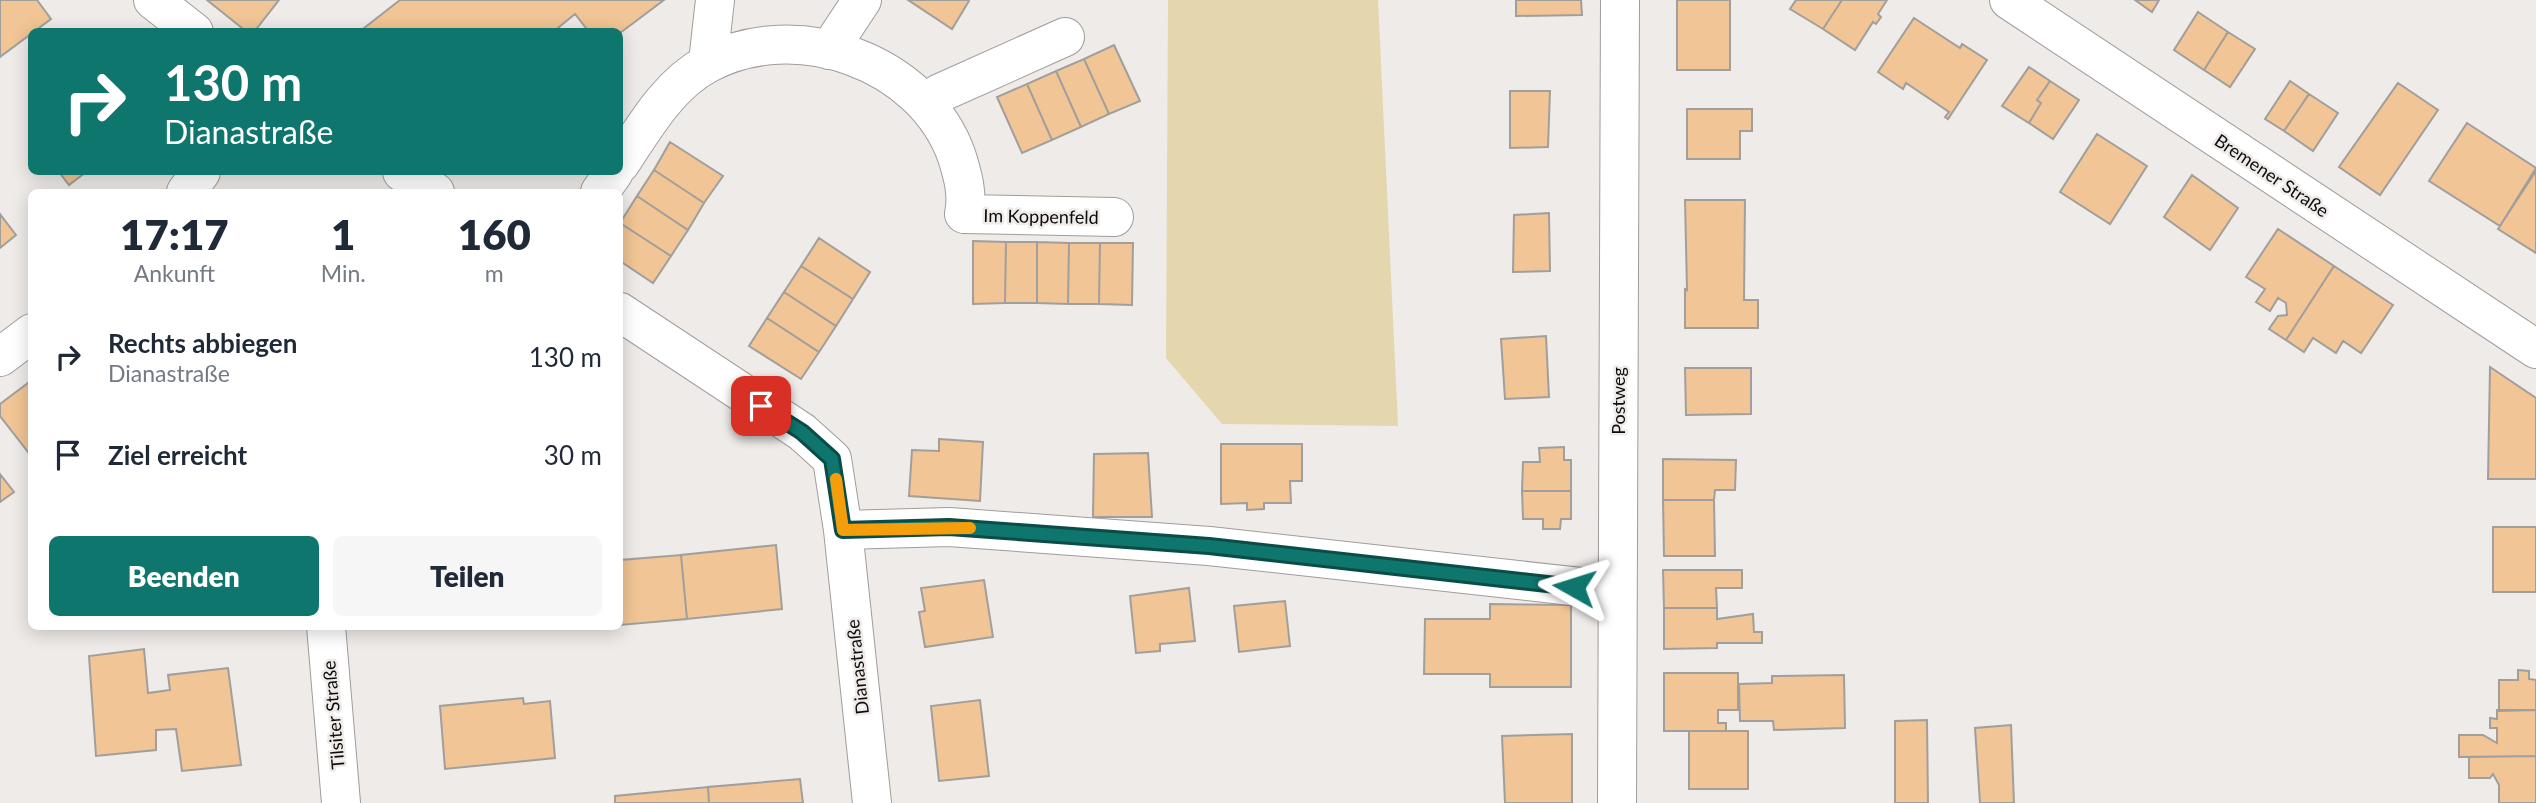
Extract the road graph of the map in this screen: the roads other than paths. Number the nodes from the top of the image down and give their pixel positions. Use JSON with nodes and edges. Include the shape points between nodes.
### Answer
{"nodes":[{"id":1,"x":153,"y":0,"type":"edge"},
{"id":2,"x":715,"y":0,"type":"edge"},
{"id":3,"x":862,"y":0,"type":"edge"},
{"id":4,"x":1620,"y":0,"type":"edge"},
{"id":5,"x":2009,"y":0,"type":"edge"},
{"id":6,"x":189,"y":28,"type":"edge"},
{"id":7,"x":1065,"y":37,"type":"dead end"},
{"id":8,"x":830,"y":50,"type":"junction"},
{"id":9,"x":708,"y":62,"type":"junction"},
{"id":10,"x":926,"y":102,"type":"junction"},
{"id":11,"x":623,"y":160,"type":"edge"},
{"id":12,"x":407,"y":175,"type":"edge"},
{"id":13,"x":431,"y":189,"type":"edge"},
{"id":14,"x":1114,"y":217,"type":"dead end"},
{"id":15,"x":623,"y":314,"type":"edge"},
{"id":16,"x":28,"y":336,"type":"edge"},
{"id":17,"x":2536,"y":349,"type":"edge"},
{"id":18,"x":0,"y":356,"type":"edge"},
{"id":19,"x":843,"y":530,"type":"junction"},
{"id":20,"x":1617,"y":591,"type":"junction"},
{"id":21,"x":326,"y":630,"type":"edge"},
{"id":22,"x":341,"y":803,"type":"edge"},
{"id":23,"x":872,"y":803,"type":"edge"},
{"id":24,"x":1617,"y":803,"type":"edge"}],
"edges":[{"from":1,"to":6,"type":"street"},
{"from":2,"to":9,"type":"street"},
{"from":3,"to":8,"type":"street"},
{"from":4,"to":20,"type":"street","name":"Postweg"},
{"from":5,"to":17,"type":"street","name":"Bremener Straße"},
{"from":7,"to":10,"type":"street"},
{"from":8,"to":9,"type":"street","name":"Im Koppenfeld","via":[[773,47]]},
{"from":8,"to":10,"type":"street","name":"Im Koppenfeld","via":[[881,68]]},
{"from":9,"to":11,"type":"street","name":"Im Koppenfeld","via":[[676,87]]},
{"from":10,"to":14,"type":"street","name":"Im Koppenfeld","via":[[954,149],[967,200],[964,214]]},
{"from":12,"to":13,"type":"street"},
{"from":15,"to":19,"type":"street","name":"Dianastraße","via":[[823,450],[832,459]]},
{"from":16,"to":18,"type":"street"},
{"from":19,"to":20,"type":"street","via":[[949,527],[1209,546]]},
{"from":19,"to":23,"type":"street","name":"Dianastraße"},
{"from":20,"to":24,"type":"street","name":"Postweg"},
{"from":21,"to":22,"type":"street","name":"Tilsiter Straße"}]}
